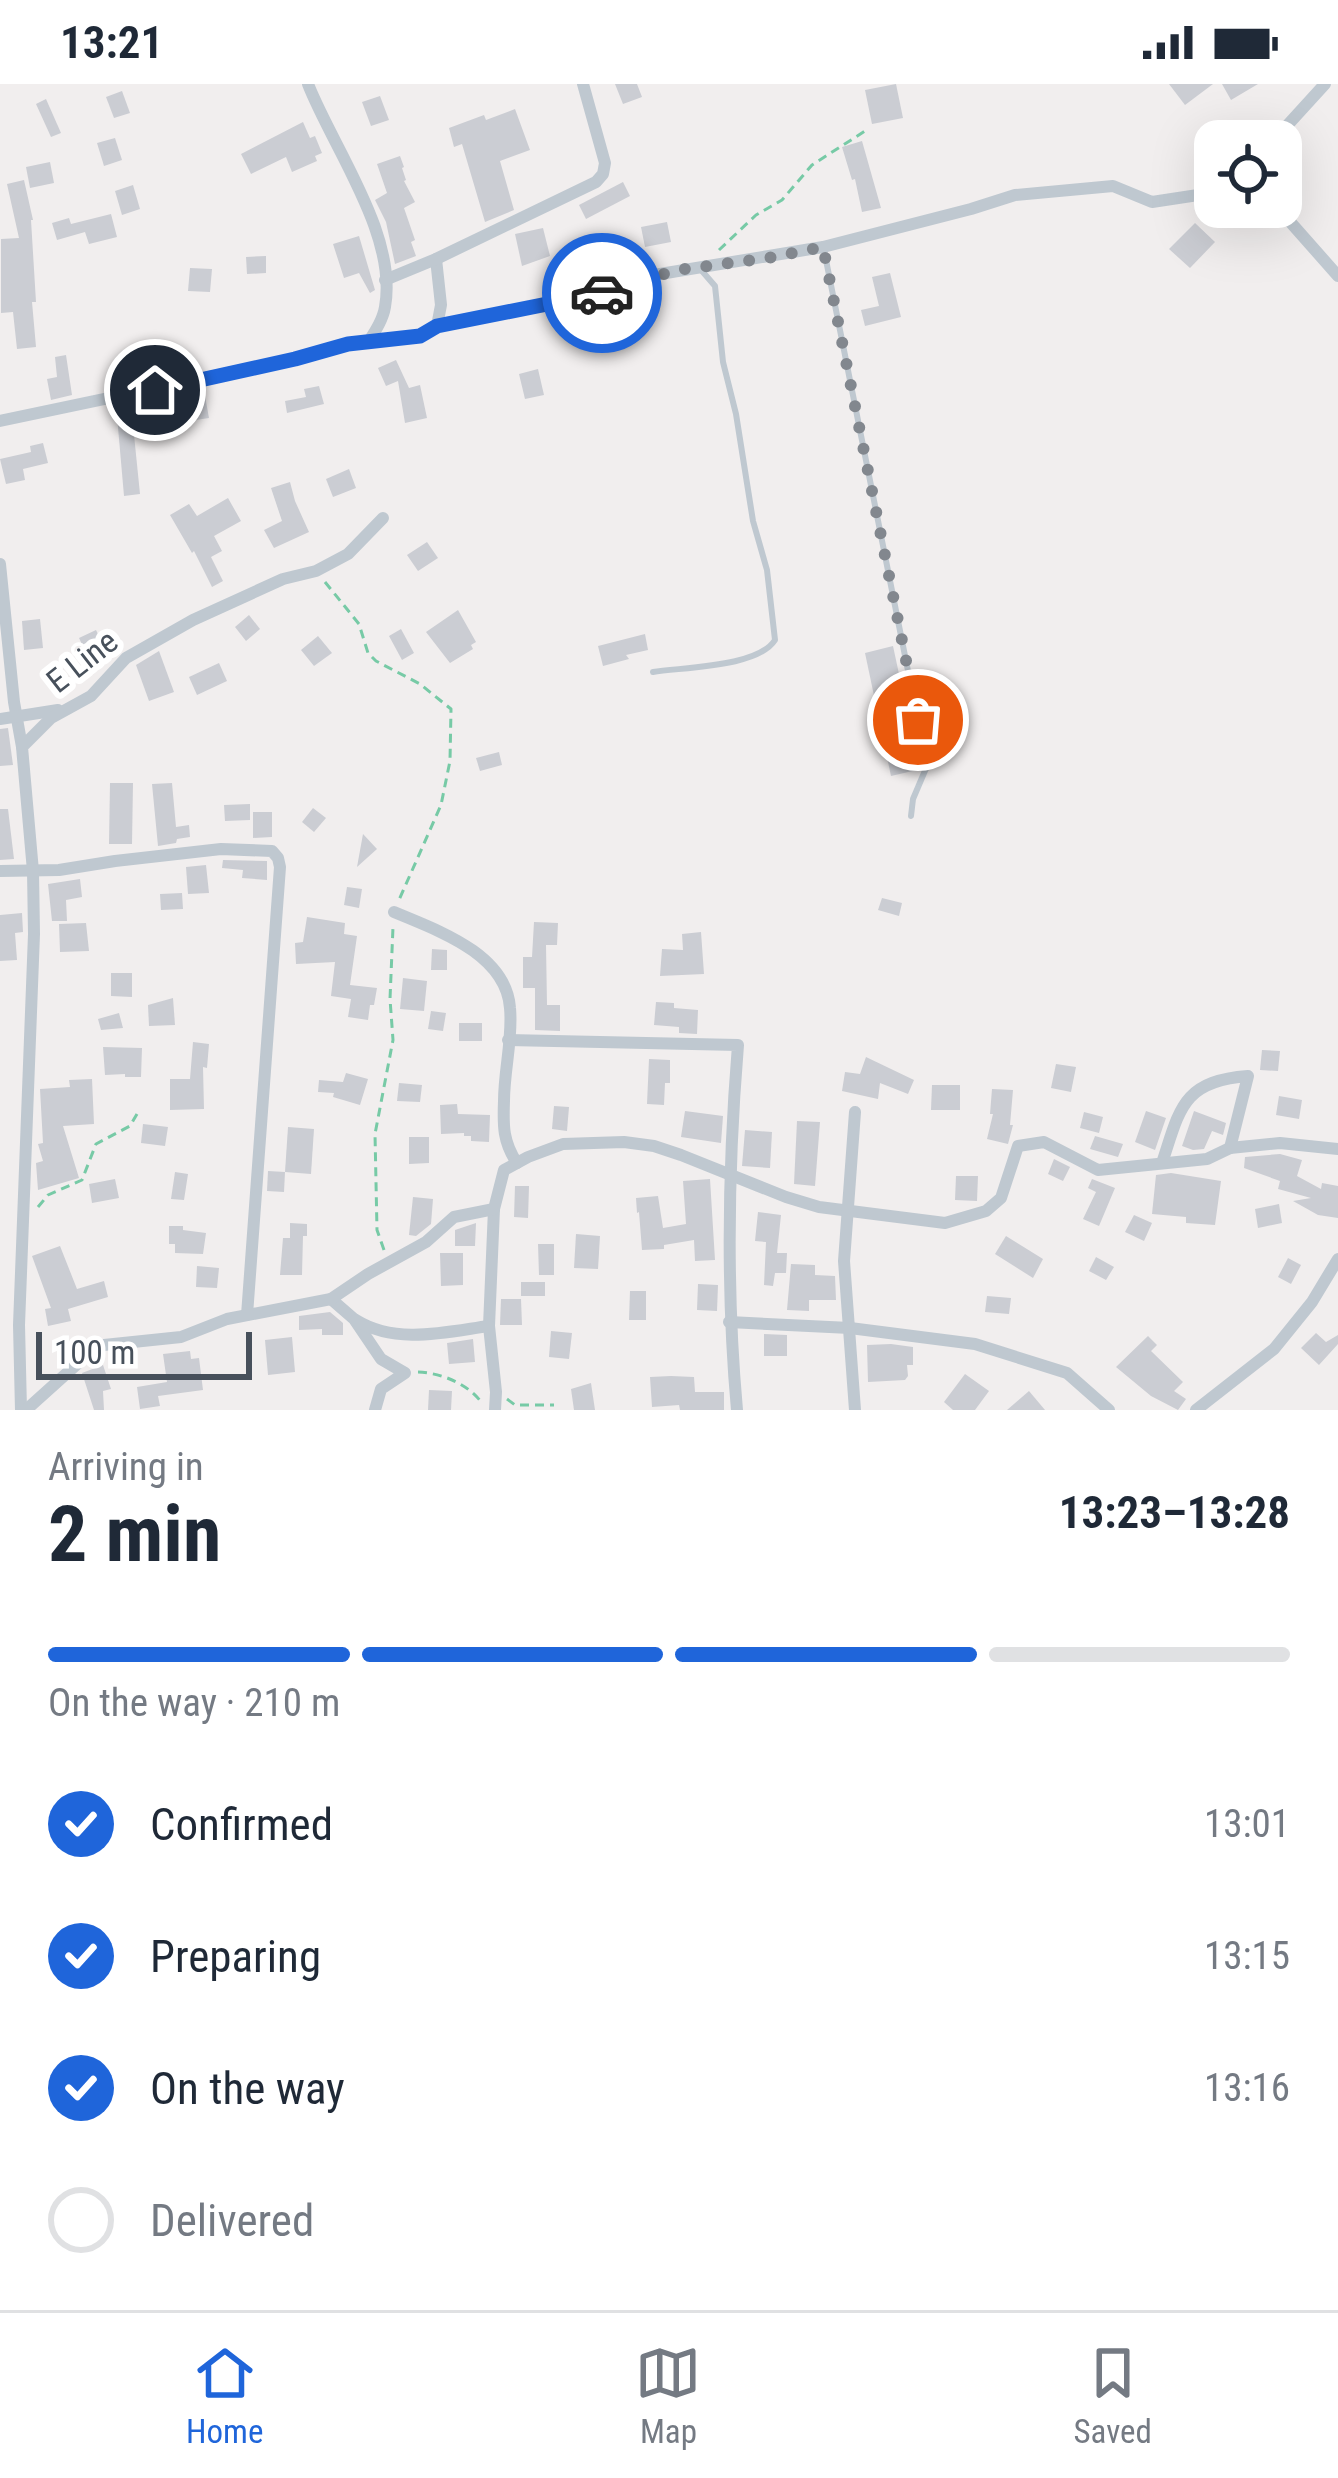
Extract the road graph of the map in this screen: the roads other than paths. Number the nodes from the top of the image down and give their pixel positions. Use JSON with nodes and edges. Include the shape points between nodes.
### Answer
{"nodes":[{"id":1,"x":308,"y":84,"type":"edge"},
{"id":2,"x":583,"y":84,"type":"edge"},
{"id":3,"x":1325,"y":84,"type":"edge"},
{"id":4,"x":1292,"y":120,"type":"edge"},
{"id":5,"x":1194,"y":196,"type":"edge"},
{"id":6,"x":1296,"y":228,"type":"edge"},
{"id":7,"x":823,"y":247,"type":"junction"},
{"id":8,"x":436,"y":259,"type":"junction"},
{"id":9,"x":705,"y":268,"type":"junction"},
{"id":10,"x":1338,"y":276,"type":"edge"},
{"id":11,"x":385,"y":280,"type":"junction"},
{"id":12,"x":437,"y":326,"type":"junction"},
{"id":13,"x":369,"y":341,"type":"junction"},
{"id":14,"x":0,"y":421,"type":"edge"},
{"id":15,"x":383,"y":518,"type":"dead end"},
{"id":16,"x":0,"y":563,"type":"edge"},
{"id":17,"x":653,"y":672,"type":"dead end"},
{"id":18,"x":70,"y":707,"type":"junction"},
{"id":19,"x":17,"y":717,"type":"junction"},
{"id":20,"x":0,"y":719,"type":"edge"},
{"id":21,"x":22,"y":747,"type":"junction"},
{"id":22,"x":911,"y":816,"type":"dead end"},
{"id":23,"x":33,"y":871,"type":"junction"},
{"id":24,"x":0,"y":872,"type":"edge"},
{"id":25,"x":394,"y":912,"type":"road end"},
{"id":26,"x":508,"y":1040,"type":"junction"},
{"id":27,"x":855,"y":1112,"type":"dead end"},
{"id":28,"x":1230,"y":1148,"type":"junction"},
{"id":29,"x":1338,"y":1149,"type":"edge"},
{"id":30,"x":517,"y":1163,"type":"junction"},
{"id":31,"x":1162,"y":1163,"type":"junction"},
{"id":32,"x":729,"y":1174,"type":"junction"},
{"id":33,"x":494,"y":1210,"type":"junction"},
{"id":34,"x":846,"y":1210,"type":"junction"},
{"id":35,"x":1338,"y":1259,"type":"edge"},
{"id":36,"x":1334,"y":1276,"type":"edge"},
{"id":37,"x":332,"y":1299,"type":"junction"},
{"id":38,"x":247,"y":1315,"type":"junction"},
{"id":39,"x":354,"y":1318,"type":"junction"},
{"id":40,"x":729,"y":1322,"type":"junction"},
{"id":41,"x":489,"y":1326,"type":"junction"},
{"id":42,"x":850,"y":1328,"type":"junction"},
{"id":43,"x":23,"y":1410,"type":"edge"},
{"id":44,"x":375,"y":1410,"type":"edge"},
{"id":45,"x":490,"y":1410,"type":"edge"},
{"id":46,"x":737,"y":1410,"type":"edge"},
{"id":47,"x":855,"y":1410,"type":"edge"},
{"id":48,"x":1109,"y":1410,"type":"edge"},
{"id":49,"x":1196,"y":1410,"type":"edge"}],
"edges":[{"from":1,"to":11,"type":"street","via":[[370,217]]},
{"from":2,"to":8,"type":"street","via":[[603,174]]},
{"from":3,"to":4,"type":"street"},
{"from":5,"to":7,"type":"street","via":[[1152,202],[1113,186],[1015,195]]},
{"from":6,"to":10,"type":"street"},
{"from":7,"to":9,"type":"street"},
{"from":7,"to":22,"type":"lane","via":[[927,766]]},
{"from":8,"to":11,"type":"street"},
{"from":8,"to":12,"type":"street"},
{"from":9,"to":12,"type":"street"},
{"from":9,"to":17,"type":"lane","via":[[715,286],[775,640],[746,659]]},
{"from":11,"to":13,"type":"street","via":[[384,312]]},
{"from":12,"to":13,"type":"street","via":[[420,336]]},
{"from":13,"to":14,"type":"street"},
{"from":15,"to":18,"type":"street","name":"E Line","via":[[348,554],[126,658]]},
{"from":16,"to":19,"type":"street"},
{"from":18,"to":19,"type":"street"},
{"from":18,"to":21,"type":"street","name":"E Line"},
{"from":19,"to":20,"type":"street"},
{"from":19,"to":21,"type":"street"},
{"from":21,"to":23,"type":"street"},
{"from":23,"to":24,"type":"street"},
{"from":23,"to":38,"type":"street","via":[[220,849],[278,858]]},
{"from":23,"to":43,"type":"street"},
{"from":25,"to":26,"type":"street","via":[[457,941],[497,974],[510,1001]]},
{"from":26,"to":30,"type":"street","via":[[503,1136]]},
{"from":26,"to":32,"type":"street","via":[[738,1045]]},
{"from":27,"to":34,"type":"street"},
{"from":28,"to":29,"type":"street"},
{"from":28,"to":31,"type":"street","via":[[1208,1159]]},
{"from":28,"to":31,"type":"street","via":[[1248,1076],[1214,1081],[1182,1104]]},
{"from":30,"to":32,"type":"street","via":[[563,1144],[624,1142]]},
{"from":30,"to":33,"type":"street","via":[[504,1170]]},
{"from":31,"to":34,"type":"street","via":[[1098,1170],[1044,1142],[1018,1146],[1001,1198],[986,1211],[945,1223]]},
{"from":32,"to":34,"type":"street"},
{"from":32,"to":40,"type":"street"},
{"from":33,"to":37,"type":"street","via":[[454,1217]]},
{"from":33,"to":41,"type":"street"},
{"from":34,"to":42,"type":"street"},
{"from":35,"to":36,"type":"street"},
{"from":36,"to":49,"type":"street","via":[[1274,1349]]},
{"from":37,"to":38,"type":"street"},
{"from":37,"to":39,"type":"street"},
{"from":38,"to":43,"type":"street","via":[[181,1337],[104,1345]]},
{"from":39,"to":41,"type":"street","via":[[390,1334]]},
{"from":39,"to":44,"type":"street","via":[[381,1359],[405,1373],[381,1389]]},
{"from":40,"to":42,"type":"street"},
{"from":40,"to":46,"type":"street"},
{"from":41,"to":45,"type":"street","via":[[496,1392]]},
{"from":42,"to":47,"type":"street"},
{"from":42,"to":48,"type":"street","via":[[975,1344],[1050,1367]]}]}
